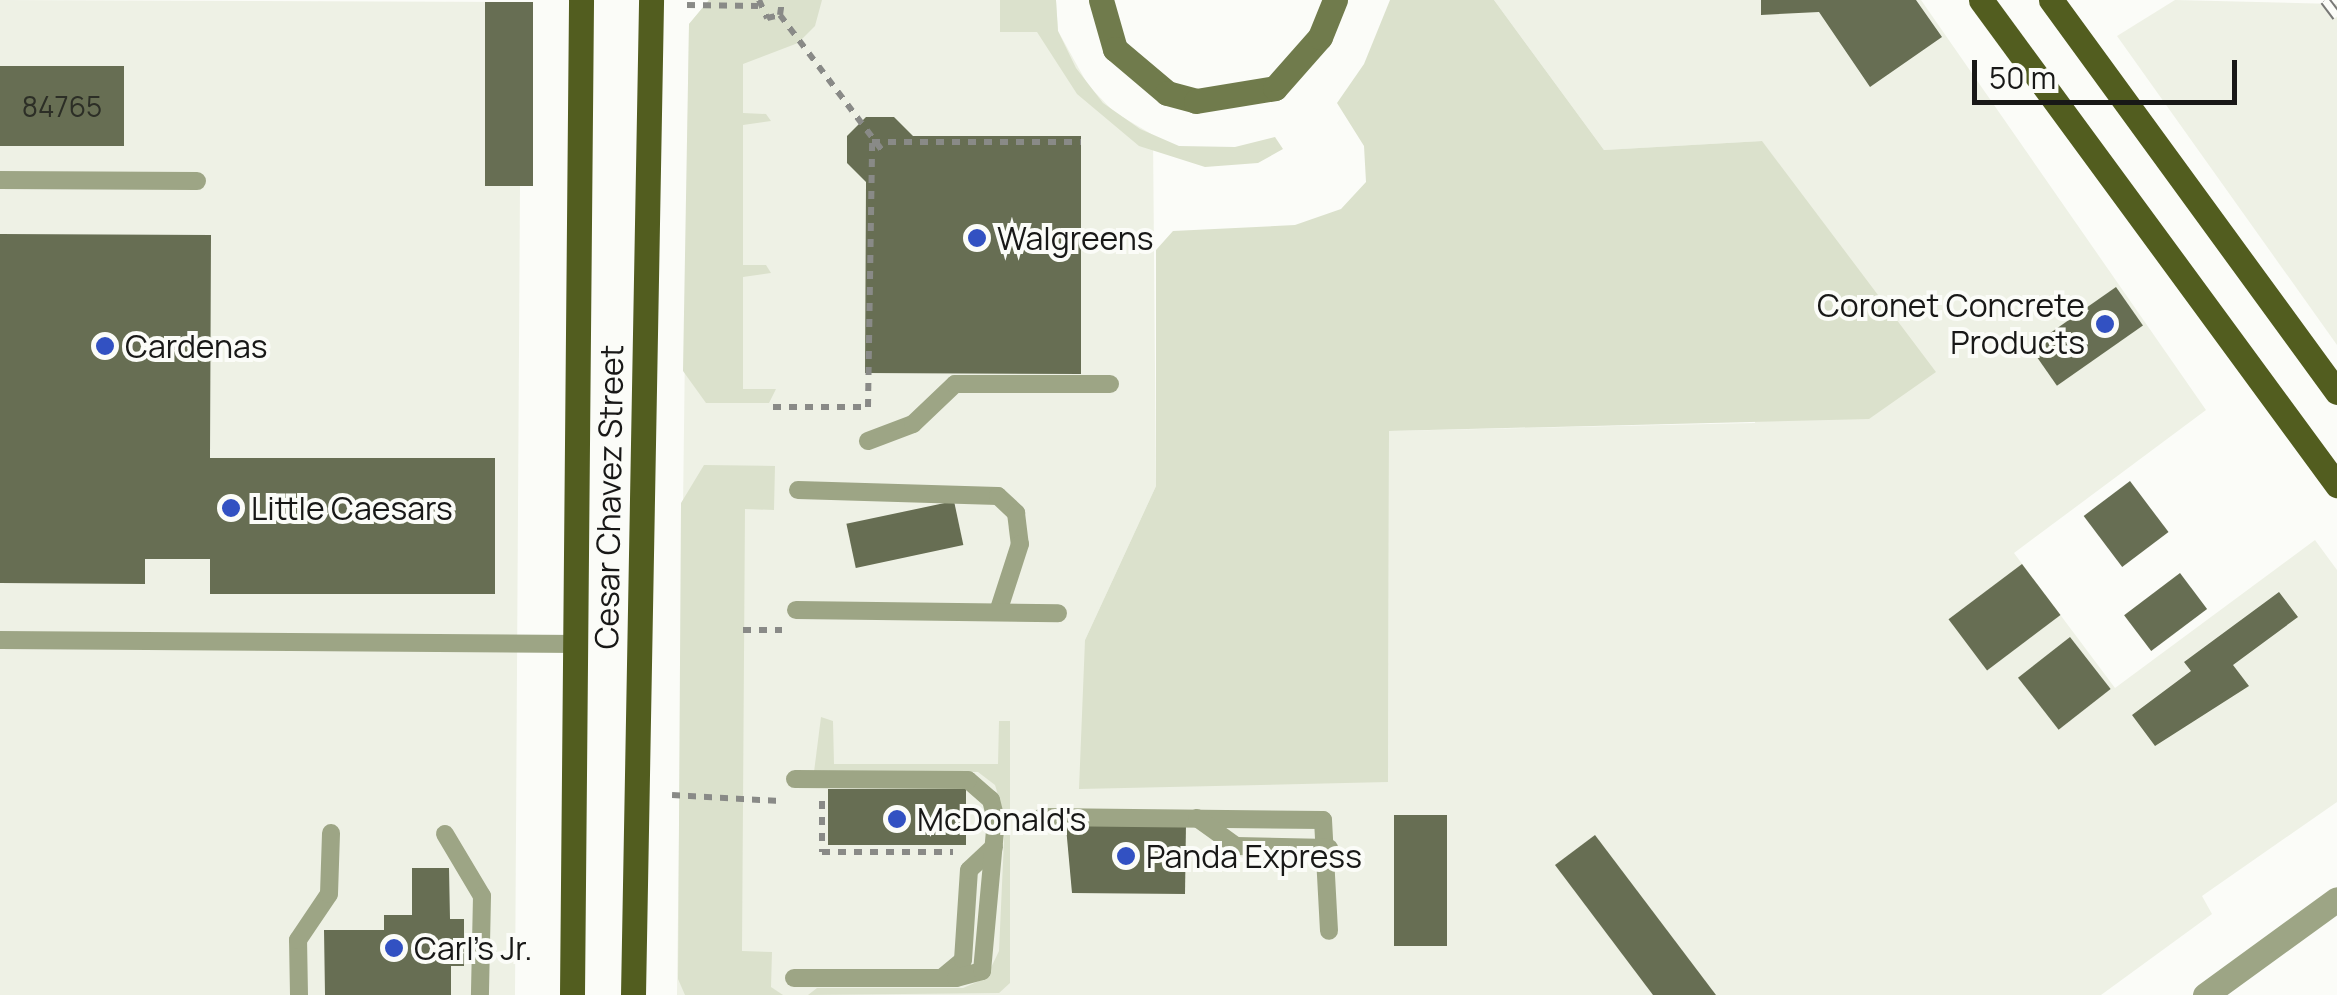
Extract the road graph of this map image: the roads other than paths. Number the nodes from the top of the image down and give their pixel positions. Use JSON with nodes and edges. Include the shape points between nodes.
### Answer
{"nodes":[{"id":1,"x":581,"y":0,"type":"edge"},
{"id":2,"x":651,"y":0,"type":"edge"},
{"id":3,"x":1101,"y":0,"type":"edge"},
{"id":4,"x":1335,"y":0,"type":"edge"},
{"id":5,"x":1981,"y":0,"type":"edge"},
{"id":6,"x":2051,"y":0,"type":"edge"},
{"id":7,"x":0,"y":180,"type":"edge"},
{"id":8,"x":197,"y":181,"type":"dead end"},
{"id":9,"x":1110,"y":384,"type":"dead end"},
{"id":10,"x":2337,"y":392,"type":"edge"},
{"id":11,"x":868,"y":442,"type":"dead end"},
{"id":12,"x":2337,"y":485,"type":"edge"},
{"id":13,"x":798,"y":490,"type":"dead end"},
{"id":14,"x":796,"y":610,"type":"dead end"},
{"id":15,"x":998,"y":612,"type":"junction"},
{"id":16,"x":1058,"y":613,"type":"dead end"},
{"id":17,"x":0,"y":640,"type":"edge"},
{"id":18,"x":580,"y":644,"type":"junction"},
{"id":19,"x":795,"y":779,"type":"dead end"},
{"id":20,"x":1042,"y":816,"type":"dead end"},
{"id":21,"x":1197,"y":817,"type":"junction"},
{"id":22,"x":331,"y":833,"type":"dead end"},
{"id":23,"x":445,"y":834,"type":"dead end"},
{"id":24,"x":994,"y":847,"type":"junction"},
{"id":25,"x":1329,"y":848,"type":"junction"},
{"id":26,"x":2337,"y":898,"type":"edge"},
{"id":27,"x":1328,"y":931,"type":"dead end"},
{"id":28,"x":794,"y":978,"type":"dead end"},
{"id":29,"x":938,"y":979,"type":"junction"},
{"id":30,"x":299,"y":995,"type":"edge"},
{"id":31,"x":480,"y":995,"type":"edge"},
{"id":32,"x":572,"y":995,"type":"edge"},
{"id":33,"x":633,"y":995,"type":"edge"},
{"id":34,"x":2204,"y":995,"type":"edge"}],
"edges":[{"from":1,"to":18,"type":"main road","name":"Cesar Chavez Street"},
{"from":2,"to":33,"type":"main road","name":"Cesar Chavez Street"},
{"from":3,"to":4,"type":"main road","via":[[1115,49],[1154,85],[1196,101],[1275,88],[1320,37]]},
{"from":5,"to":12,"type":"main road"},
{"from":6,"to":10,"type":"main road"},
{"from":7,"to":8,"type":"lane"},
{"from":9,"to":11,"type":"lane","via":[[955,384],[913,424]]},
{"from":13,"to":15,"type":"lane","via":[[998,496],[1016,514],[1020,544]]},
{"from":14,"to":15,"type":"lane"},
{"from":15,"to":16,"type":"lane"},
{"from":17,"to":18,"type":"lane"},
{"from":18,"to":32,"type":"main road","name":"Cesar Chavez Street"},
{"from":19,"to":24,"type":"lane","via":[[968,780],[991,800]]},
{"from":20,"to":21,"type":"lane"},
{"from":21,"to":25,"type":"lane","via":[[1236,846]]},
{"from":21,"to":25,"type":"lane","via":[[1317,818],[1328,826]]},
{"from":22,"to":30,"type":"lane","via":[[329,894],[298,940]]},
{"from":23,"to":31,"type":"lane","via":[[482,896]]},
{"from":24,"to":29,"type":"lane","via":[[965,886],[962,960]]},
{"from":24,"to":29,"type":"lane","via":[[988,964],[972,976]]},
{"from":25,"to":27,"type":"lane"},
{"from":26,"to":34,"type":"street"},
{"from":28,"to":29,"type":"lane"}]}
